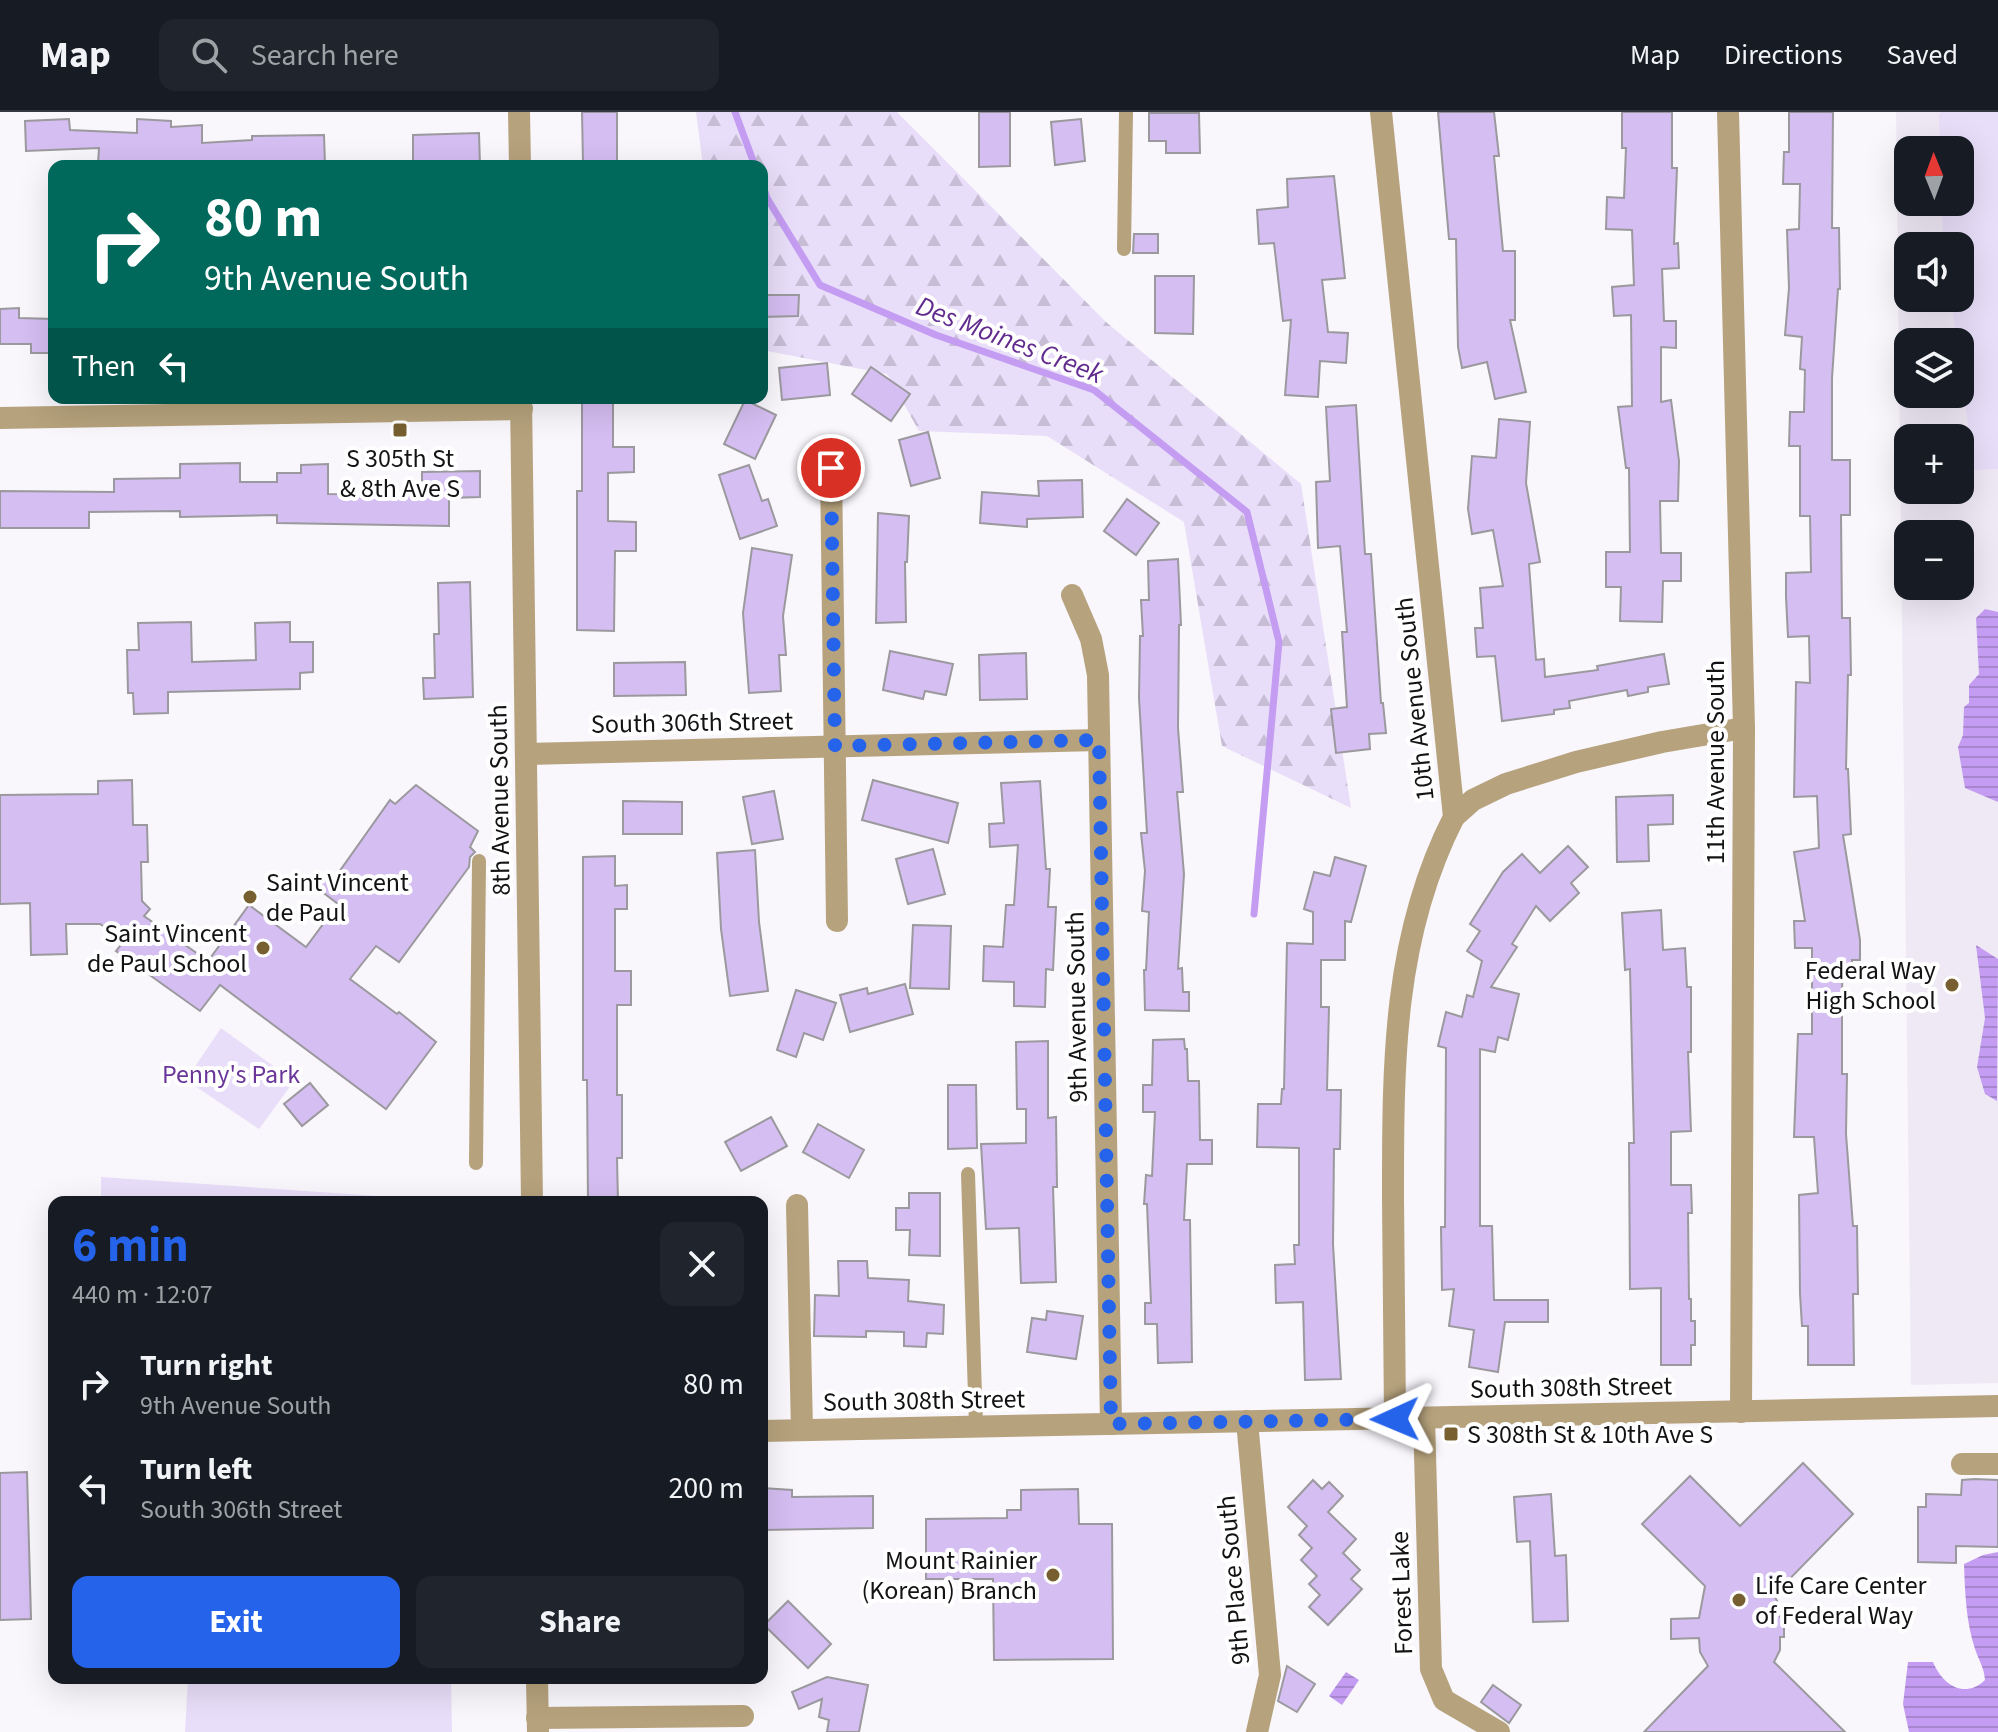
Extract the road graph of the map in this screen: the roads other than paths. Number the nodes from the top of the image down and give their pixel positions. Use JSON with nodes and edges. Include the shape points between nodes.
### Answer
{"nodes":[{"id":1,"x":519,"y":112,"type":"edge"},
{"id":2,"x":1126,"y":112,"type":"edge"},
{"id":3,"x":1381,"y":112,"type":"edge"},
{"id":4,"x":1728,"y":112,"type":"edge"},
{"id":5,"x":520,"y":160,"type":"edge"},
{"id":6,"x":1124,"y":249,"type":"dead end"},
{"id":7,"x":487,"y":404,"type":"edge"},
{"id":8,"x":522,"y":404,"type":"edge"},
{"id":9,"x":0,"y":418,"type":"edge"},
{"id":10,"x":831,"y":468,"type":"dead end"},
{"id":11,"x":1072,"y":595,"type":"dead end"},
{"id":12,"x":1744,"y":728,"type":"junction"},
{"id":13,"x":1099,"y":740,"type":"junction"},
{"id":14,"x":835,"y":746,"type":"junction"},
{"id":15,"x":527,"y":754,"type":"junction"},
{"id":16,"x":1454,"y":817,"type":"junction"},
{"id":17,"x":479,"y":861,"type":"dead end"},
{"id":18,"x":837,"y":921,"type":"dead end"},
{"id":19,"x":476,"y":1163,"type":"dead end"},
{"id":20,"x":968,"y":1174,"type":"dead end"},
{"id":21,"x":532,"y":1196,"type":"edge"},
{"id":22,"x":797,"y":1205,"type":"dead end"},
{"id":23,"x":1998,"y":1406,"type":"edge"},
{"id":24,"x":1741,"y":1412,"type":"junction"},
{"id":25,"x":1424,"y":1418,"type":"junction"},
{"id":26,"x":1395,"y":1419,"type":"junction"},
{"id":27,"x":1247,"y":1421,"type":"junction"},
{"id":28,"x":1111,"y":1424,"type":"junction"},
{"id":29,"x":976,"y":1427,"type":"junction"},
{"id":30,"x":802,"y":1430,"type":"junction"},
{"id":31,"x":768,"y":1431,"type":"edge"},
{"id":32,"x":1962,"y":1464,"type":"dead end"},
{"id":33,"x":1998,"y":1464,"type":"edge"},
{"id":34,"x":537,"y":1684,"type":"edge"},
{"id":35,"x":743,"y":1716,"type":"dead end"},
{"id":36,"x":538,"y":1725,"type":"edge"},
{"id":37,"x":1257,"y":1732,"type":"edge"},
{"id":38,"x":1499,"y":1732,"type":"edge"}],
"edges":[{"from":1,"to":5,"type":"street"},
{"from":2,"to":6,"type":"lane"},
{"from":3,"to":16,"type":"street","name":"10th Avenue South"},
{"from":4,"to":12,"type":"street","name":"11th Avenue South"},
{"from":7,"to":9,"type":"street"},
{"from":8,"to":15,"type":"street","name":"8th Avenue South"},
{"from":10,"to":14,"type":"street"},
{"from":11,"to":13,"type":"street","name":"9th Avenue South","via":[[1085,618],[1096,660]]},
{"from":12,"to":16,"type":"street","via":[[1576,762],[1506,784],[1473,800]]},
{"from":12,"to":24,"type":"street","name":"11th Avenue South"},
{"from":13,"to":14,"type":"street","name":"South 306th Street"},
{"from":13,"to":28,"type":"street","name":"9th Avenue South"},
{"from":14,"to":15,"type":"street","name":"South 306th Street"},
{"from":14,"to":18,"type":"street"},
{"from":15,"to":21,"type":"street","name":"8th Avenue South"},
{"from":16,"to":26,"type":"street","name":"10th Avenue South","via":[[1418,910],[1397,1017]]},
{"from":17,"to":19,"type":"lane"},
{"from":20,"to":29,"type":"lane"},
{"from":22,"to":30,"type":"street"},
{"from":23,"to":24,"type":"street","name":"South 308th Street"},
{"from":24,"to":25,"type":"street","name":"South 308th Street"},
{"from":25,"to":26,"type":"street","name":"South 308th Street"},
{"from":25,"to":38,"type":"street","name":"Forest Lake","via":[[1431,1669],[1444,1700]]},
{"from":26,"to":27,"type":"street","name":"South 308th Street"},
{"from":27,"to":28,"type":"street","name":"South 308th Street"},
{"from":27,"to":37,"type":"street","name":"9th Place South","via":[[1270,1675]]},
{"from":28,"to":29,"type":"street","name":"South 308th Street"},
{"from":29,"to":30,"type":"street","name":"South 308th Street"},
{"from":30,"to":31,"type":"street","name":"South 308th Street"},
{"from":32,"to":33,"type":"street"},
{"from":34,"to":36,"type":"street"},
{"from":35,"to":36,"type":"street"}]}
